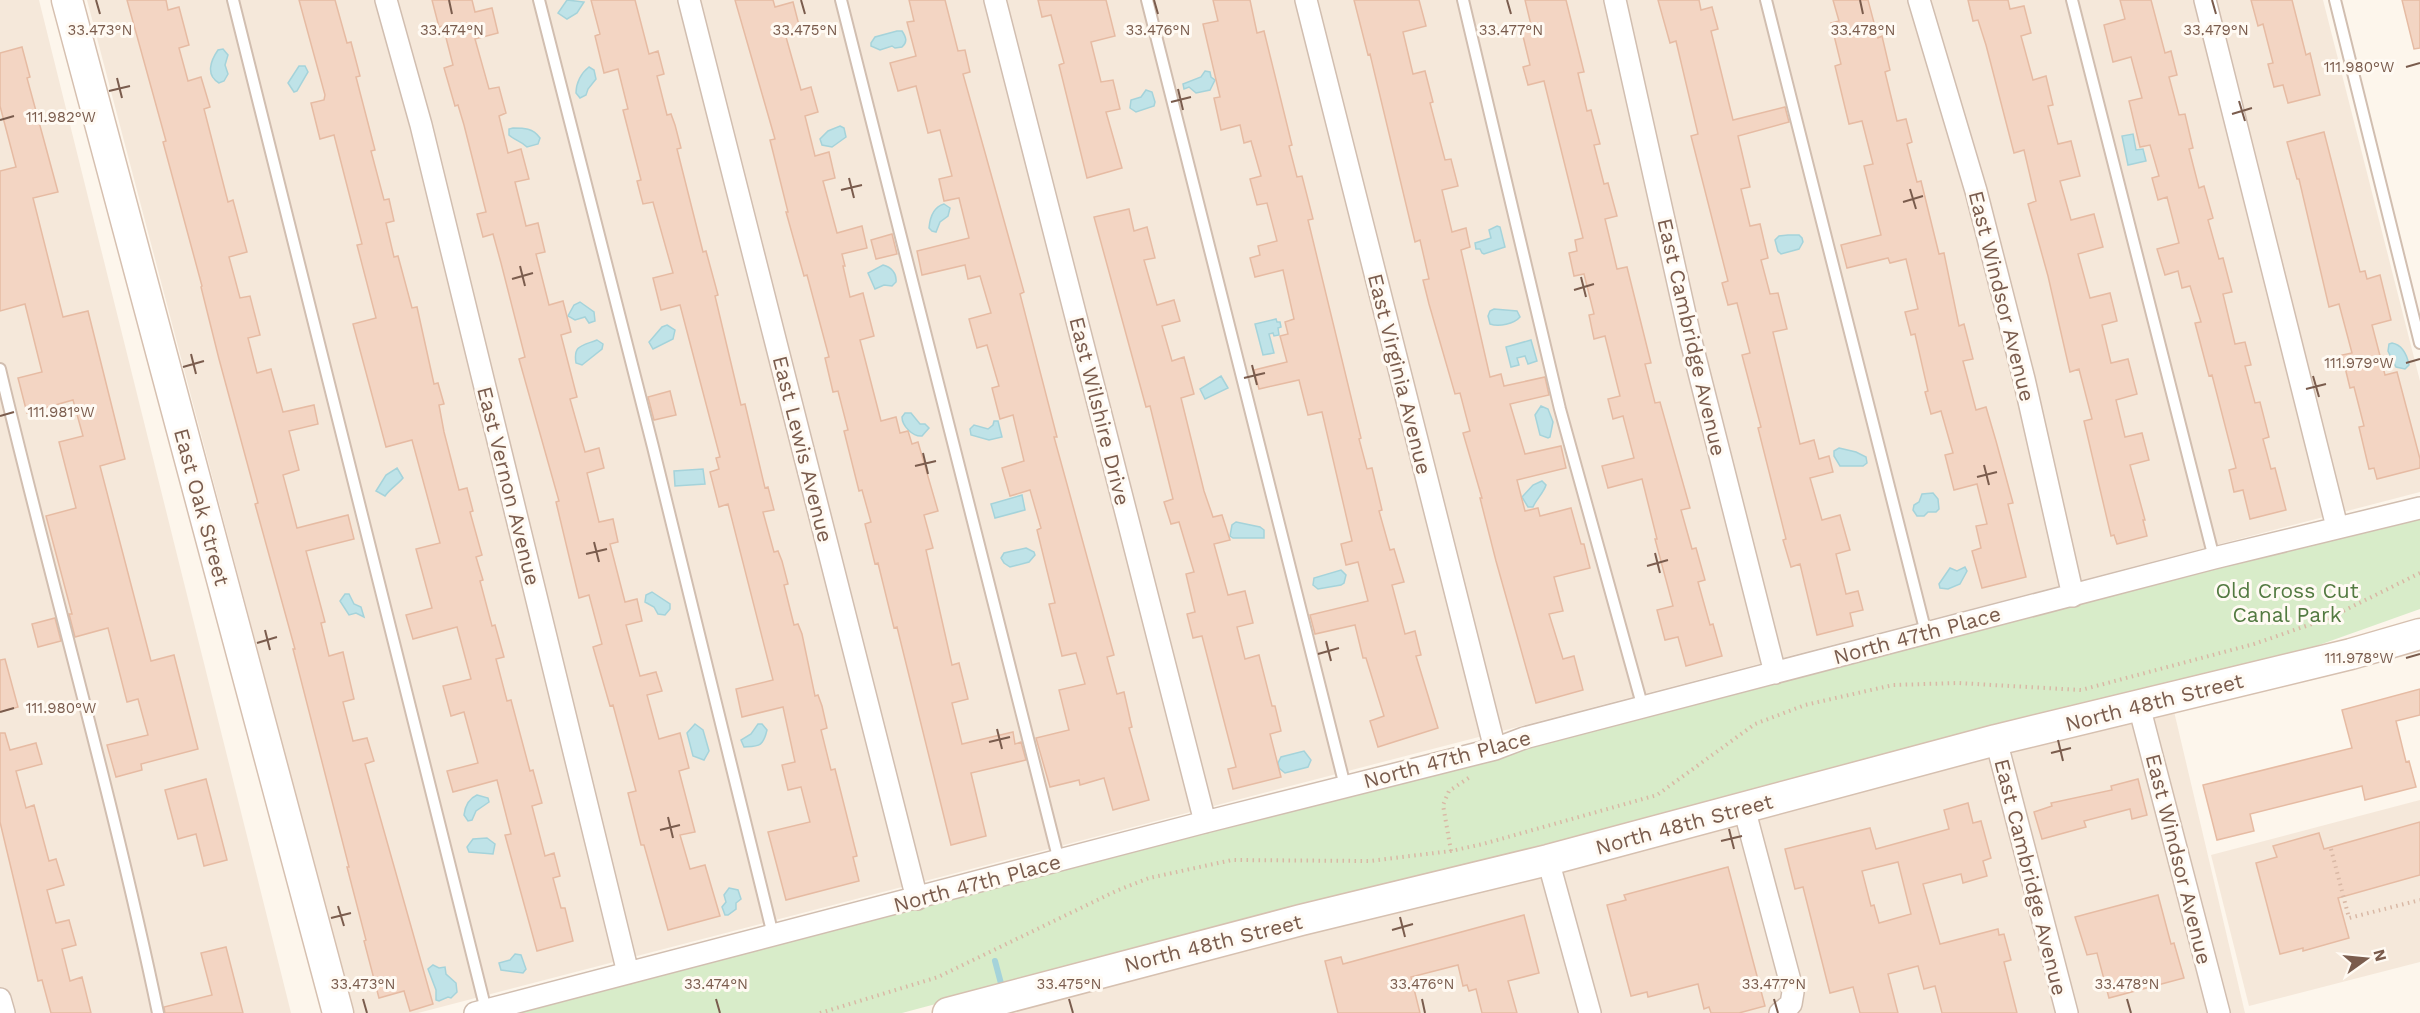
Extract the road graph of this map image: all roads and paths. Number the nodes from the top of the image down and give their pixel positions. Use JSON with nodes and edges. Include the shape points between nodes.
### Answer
{"nodes":[{"id":1,"x":66,"y":0,"type":"edge"},
{"id":2,"x":232,"y":0,"type":"edge"},
{"id":3,"x":386,"y":0,"type":"edge"},
{"id":4,"x":539,"y":0,"type":"edge"},
{"id":5,"x":689,"y":0,"type":"edge"},
{"id":6,"x":841,"y":0,"type":"edge"},
{"id":7,"x":995,"y":0,"type":"edge"},
{"id":8,"x":1147,"y":0,"type":"edge"},
{"id":9,"x":1306,"y":0,"type":"edge"},
{"id":10,"x":1463,"y":0,"type":"edge"},
{"id":11,"x":1615,"y":0,"type":"edge"},
{"id":12,"x":1766,"y":0,"type":"edge"},
{"id":13,"x":1919,"y":0,"type":"edge"},
{"id":14,"x":2072,"y":0,"type":"edge"},
{"id":15,"x":2205,"y":0,"type":"edge"},
{"id":16,"x":2335,"y":0,"type":"edge"},
{"id":17,"x":2420,"y":343,"type":"edge"},
{"id":18,"x":0,"y":369,"type":"edge"},
{"id":19,"x":2420,"y":508,"type":"edge"},
{"id":20,"x":2337,"y":527,"type":"junction"},
{"id":21,"x":2214,"y":558,"type":"junction"},
{"id":22,"x":2420,"y":573,"type":"edge"},
{"id":23,"x":2073,"y":596,"type":"junction"},
{"id":24,"x":1926,"y":633,"type":"junction"},
{"id":25,"x":2420,"y":634,"type":"edge"},
{"id":26,"x":1775,"y":673,"type":"junction"},
{"id":27,"x":2139,"y":706,"type":"junction"},
{"id":28,"x":1643,"y":708,"type":"junction"},
{"id":29,"x":1996,"y":740,"type":"junction"},
{"id":30,"x":1495,"y":748,"type":"junction"},
{"id":31,"x":1471,"y":777,"type":"dead end"},
{"id":32,"x":1346,"y":786,"type":"junction"},
{"id":33,"x":1744,"y":808,"type":"junction"},
{"id":34,"x":1205,"y":822,"type":"junction"},
{"id":35,"x":2331,"y":849,"type":"dead end"},
{"id":36,"x":1451,"y":851,"type":"junction"},
{"id":37,"x":1548,"y":860,"type":"junction"},
{"id":38,"x":1059,"y":861,"type":"junction"},
{"id":39,"x":917,"y":899,"type":"junction"},
{"id":40,"x":2420,"y":900,"type":"edge"},
{"id":41,"x":773,"y":935,"type":"junction"},
{"id":42,"x":628,"y":973,"type":"junction"},
{"id":43,"x":0,"y":999,"type":"edge"},
{"id":44,"x":480,"y":1012,"type":"edge"},
{"id":45,"x":958,"y":1012,"type":"edge"},
{"id":46,"x":4,"y":1013,"type":"edge"},
{"id":47,"x":158,"y":1013,"type":"edge"},
{"id":48,"x":338,"y":1013,"type":"edge"},
{"id":49,"x":820,"y":1013,"type":"edge"},
{"id":50,"x":1590,"y":1013,"type":"edge"},
{"id":51,"x":1780,"y":1013,"type":"edge"},
{"id":52,"x":2067,"y":1013,"type":"edge"},
{"id":53,"x":2219,"y":1013,"type":"edge"}],
"edges":[{"from":1,"to":48,"type":"street","name":"East Oak Street"},
{"from":2,"to":44,"type":"lane"},
{"from":3,"to":42,"type":"street","name":"East Vernon Avenue","via":[[421,126]]},
{"from":4,"to":41,"type":"lane"},
{"from":5,"to":39,"type":"street","name":"East Lewis Avenue"},
{"from":6,"to":38,"type":"lane"},
{"from":7,"to":34,"type":"street","name":"East Wilshire Drive"},
{"from":8,"to":32,"type":"lane"},
{"from":9,"to":30,"type":"street","name":"East Virginia Avenue"},
{"from":10,"to":28,"type":"lane","via":[[1560,409]]},
{"from":11,"to":26,"type":"street","name":"East Cambridge Avenue","via":[[1691,340]]},
{"from":12,"to":24,"type":"lane"},
{"from":13,"to":23,"type":"street","name":"East Windsor Avenue","via":[[1976,191]]},
{"from":14,"to":21,"type":"lane"},
{"from":15,"to":20,"type":"street"},
{"from":16,"to":17,"type":"lane"},
{"from":18,"to":47,"type":"lane","via":[[135,901]]},
{"from":19,"to":20,"type":"street","name":"North 47th Place"},
{"from":20,"to":21,"type":"street","name":"North 47th Place"},
{"from":21,"to":23,"type":"street","name":"North 47th Place"},
{"from":22,"to":36,"type":"path","via":[[2329,618],[2254,644],[2081,690],[1958,683],[1893,685],[1805,705],[1755,724],[1657,795]]},
{"from":23,"to":24,"type":"street","name":"North 47th Place"},
{"from":24,"to":26,"type":"street","name":"North 47th Place"},
{"from":25,"to":27,"type":"street","name":"North 48th Street"},
{"from":26,"to":28,"type":"street","name":"North 47th Place"},
{"from":27,"to":29,"type":"street","name":"North 48th Street"},
{"from":27,"to":53,"type":"street","name":"East Windsor Avenue"},
{"from":28,"to":30,"type":"street","name":"North 47th Place"},
{"from":29,"to":33,"type":"street","name":"North 48th Street"},
{"from":29,"to":52,"type":"street","name":"East Cambridge Avenue"},
{"from":30,"to":32,"type":"street","name":"North 47th Place"},
{"from":31,"to":36,"type":"path","via":[[1449,791],[1443,805]]},
{"from":32,"to":34,"type":"street","name":"North 47th Place"},
{"from":33,"to":37,"type":"street","name":"North 48th Street"},
{"from":33,"to":51,"type":"street","via":[[1793,992],[1791,1004]]},
{"from":34,"to":38,"type":"street","name":"North 47th Place"},
{"from":35,"to":40,"type":"path","via":[[2349,918]]},
{"from":36,"to":49,"type":"path","via":[[1370,861],[1232,860],[1149,878],[938,977]]},
{"from":37,"to":45,"type":"street","name":"North 48th Street","via":[[1301,920]]},
{"from":37,"to":50,"type":"street"},
{"from":38,"to":39,"type":"street","name":"North 47th Place"},
{"from":39,"to":41,"type":"street","name":"North 47th Place"},
{"from":41,"to":42,"type":"street","name":"North 47th Place"},
{"from":42,"to":44,"type":"street","name":"North 47th Place"},
{"from":43,"to":46,"type":"street"}]}
